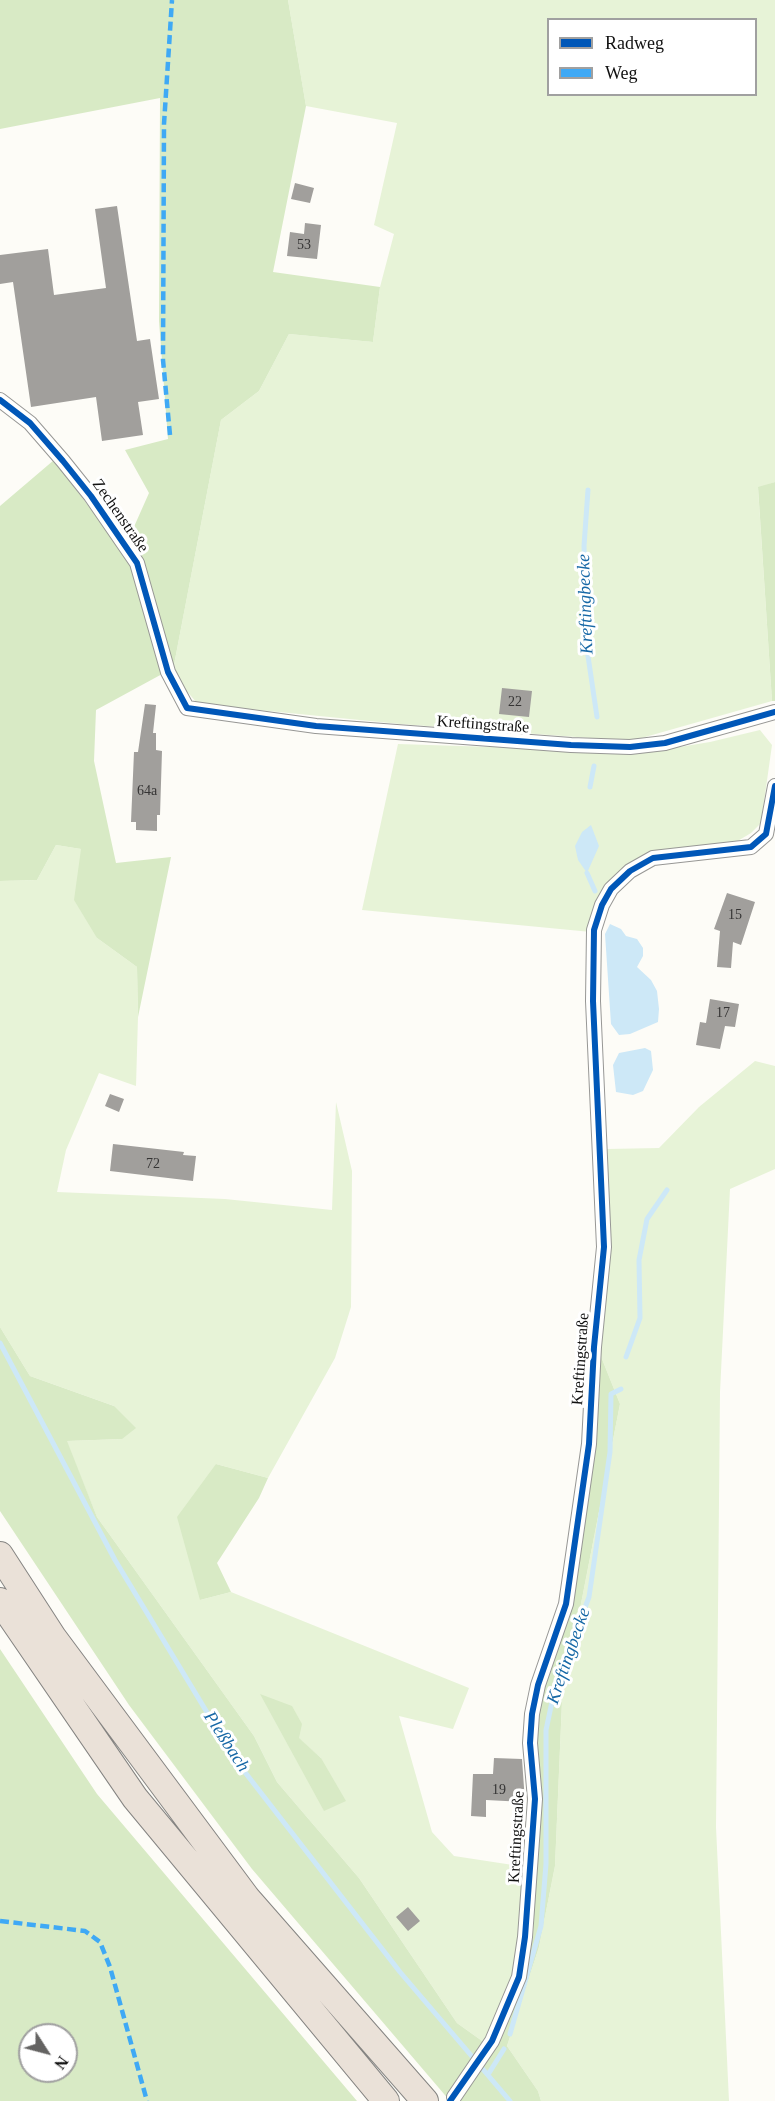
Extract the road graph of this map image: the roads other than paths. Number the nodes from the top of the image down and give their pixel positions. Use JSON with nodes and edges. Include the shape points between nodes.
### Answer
{"nodes":[{"id":1,"x":0,"y":400,"type":"edge"},
{"id":2,"x":187,"y":708,"type":"joint"},
{"id":3,"x":774,"y":716,"type":"edge"},
{"id":4,"x":775,"y":786,"type":"edge"},
{"id":5,"x":0,"y":1555,"type":"edge"},
{"id":6,"x":0,"y":1601,"type":"edge"},
{"id":7,"x":454,"y":2097,"type":"dead end"},
{"id":8,"x":386,"y":2101,"type":"edge"},
{"id":9,"x":425,"y":2101,"type":"edge"}],
"edges":[{"from":1,"to":2,"type":"street","name":"Zechenstraße","via":[[30,423],[92,496],[137,563],[168,672]]},
{"from":2,"to":3,"type":"street","name":"Kreftingstraße","via":[[328,727],[630,747],[665,743]]},
{"from":4,"to":7,"type":"street","name":"Kreftingstraße","via":[[766,834],[752,847],[653,858],[630,871],[611,889],[594,930],[593,1001],[604,1247],[589,1444],[566,1604],[532,1714],[530,1743],[535,1799],[519,1977],[492,2041]]},
{"from":5,"to":9,"type":"highway","via":[[53,1637],[247,1898]]},
{"from":6,"to":8,"type":"highway","via":[[135,1798]]}]}
